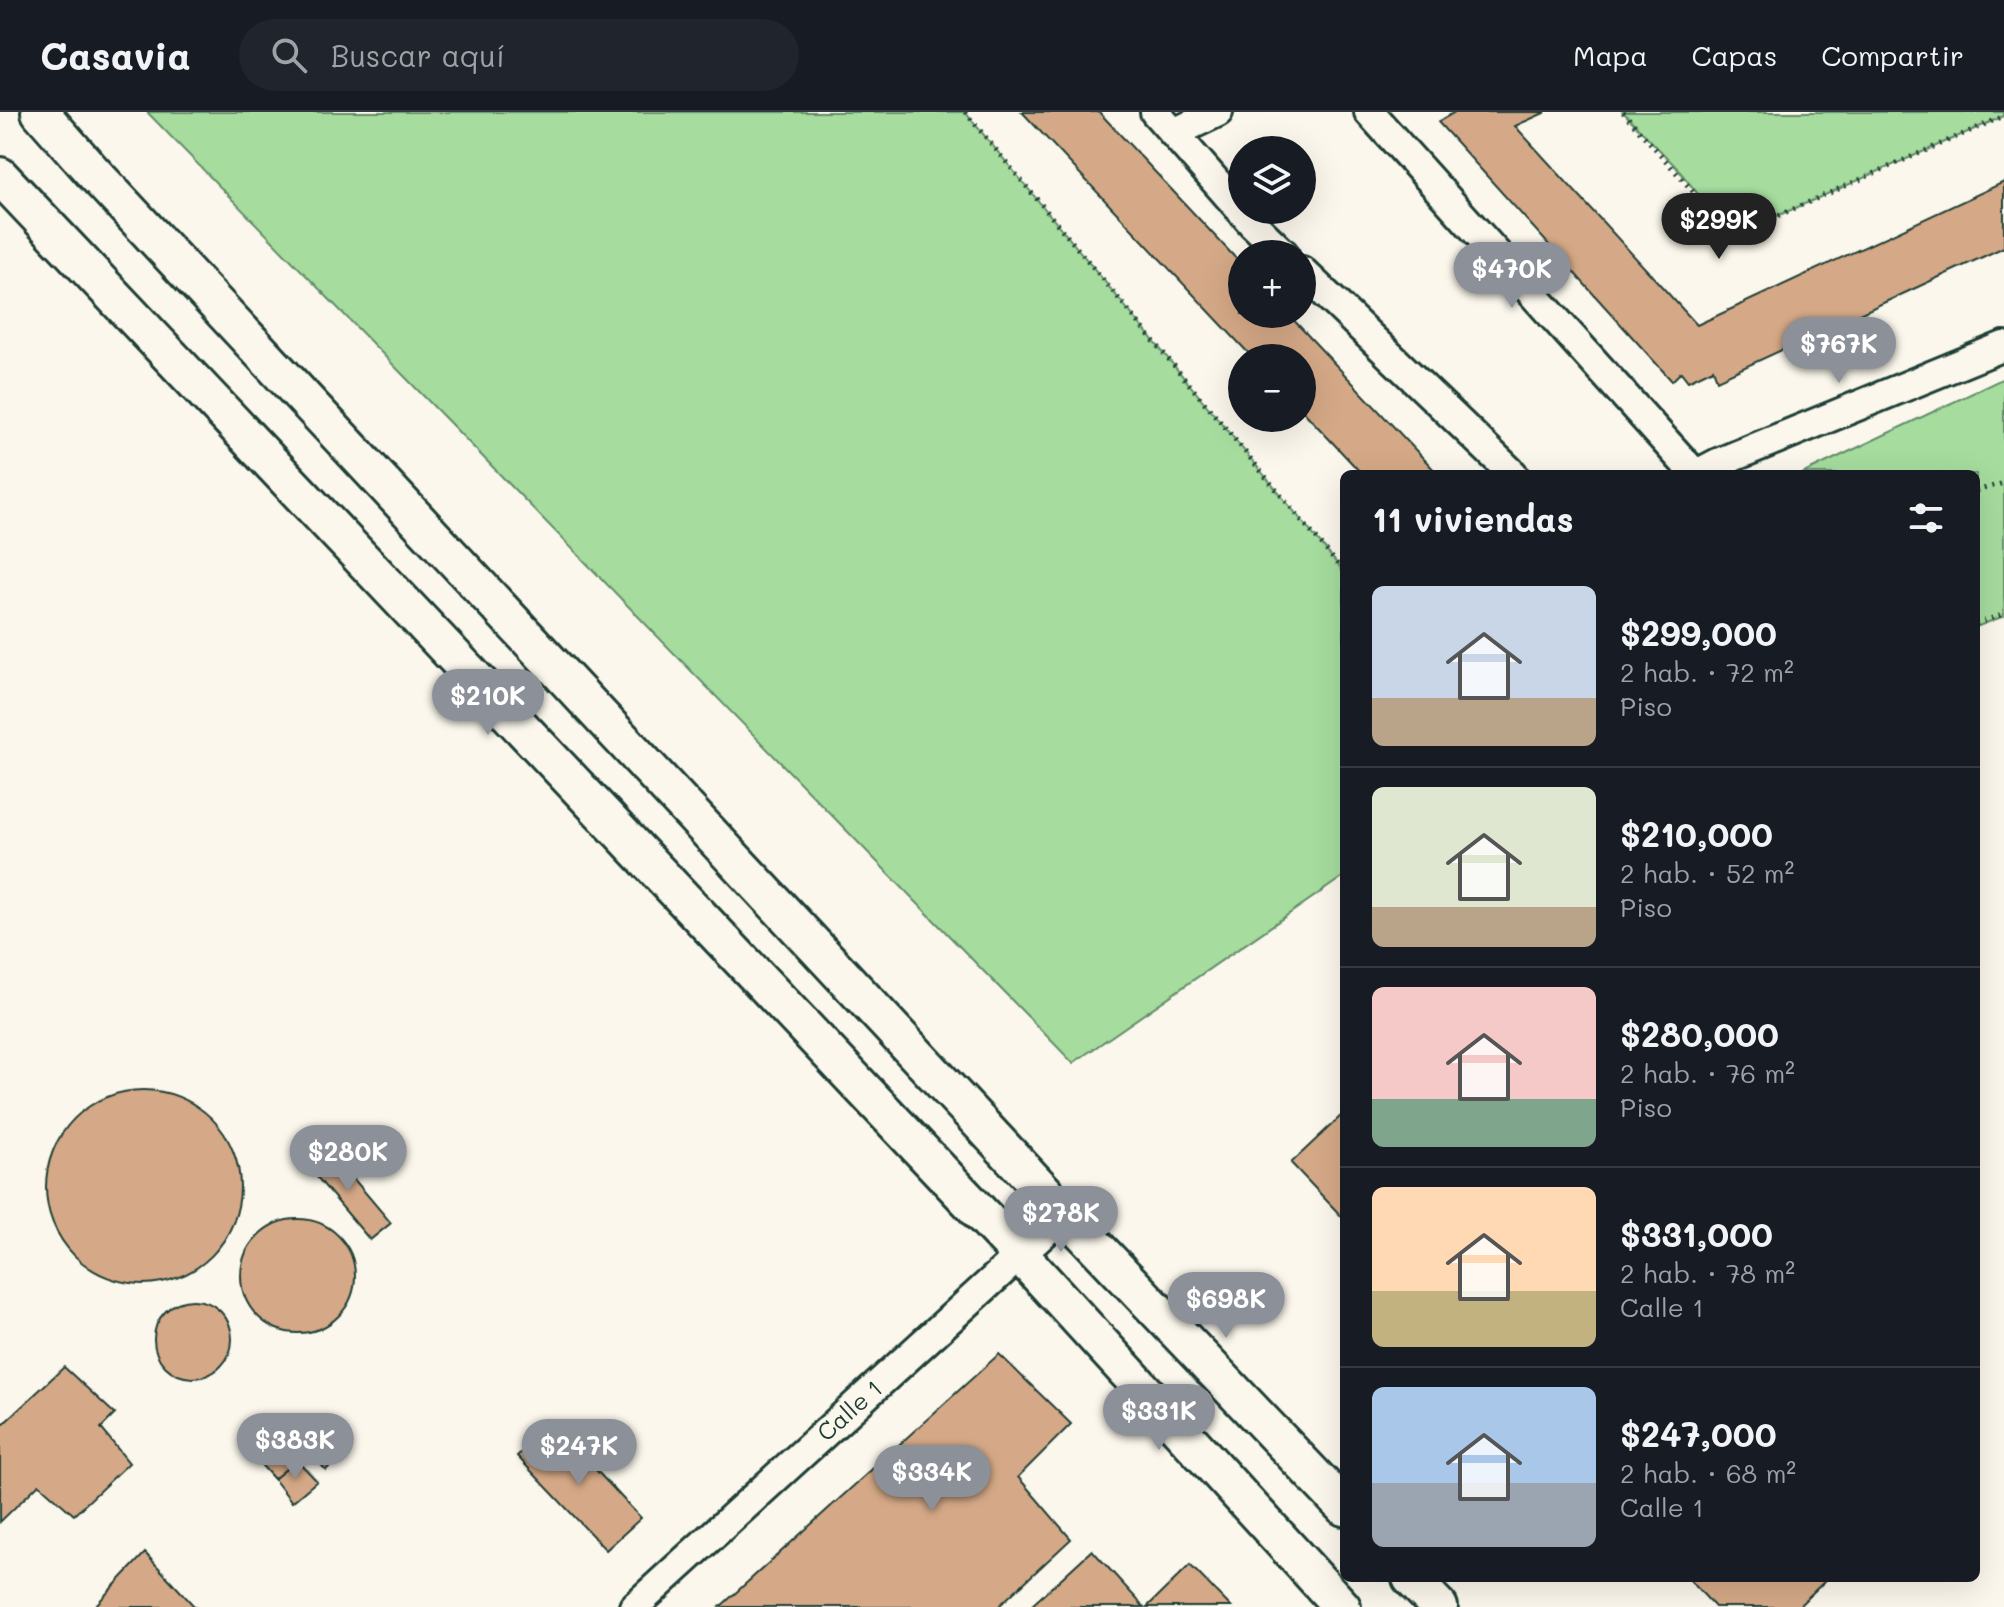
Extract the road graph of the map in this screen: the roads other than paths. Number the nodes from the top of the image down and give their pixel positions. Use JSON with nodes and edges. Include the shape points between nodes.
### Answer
{"nodes":[{"id":1,"x":40,"y":112,"type":"edge"},
{"id":2,"x":1155,"y":112,"type":"edge"},
{"id":3,"x":1218,"y":112,"type":"edge"},
{"id":4,"x":1369,"y":112,"type":"edge"},
{"id":5,"x":1174,"y":133,"type":"junction"},
{"id":6,"x":0,"y":176,"type":"edge"},
{"id":7,"x":1270,"y":240,"type":"edge"},
{"id":8,"x":1316,"y":284,"type":"edge"},
{"id":9,"x":2004,"y":346,"type":"edge"},
{"id":10,"x":1509,"y":470,"type":"edge"},
{"id":11,"x":1692,"y":470,"type":"edge"},
{"id":12,"x":1704,"y":470,"type":"edge"},
{"id":13,"x":1065,"y":1214,"type":"junction"},
{"id":14,"x":1021,"y":1256,"type":"junction"},
{"id":15,"x":1340,"y":1503,"type":"edge"},
{"id":16,"x":1415,"y":1582,"type":"edge"},
{"id":17,"x":634,"y":1607,"type":"edge"},
{"id":18,"x":1342,"y":1607,"type":"edge"},
{"id":19,"x":1439,"y":1607,"type":"edge"}],
"edges":[{"from":1,"to":13,"type":"street"},
{"from":2,"to":5,"type":"street"},
{"from":3,"to":5,"type":"street"},
{"from":4,"to":11,"type":"street"},
{"from":5,"to":7,"type":"street"},
{"from":6,"to":14,"type":"street"},
{"from":8,"to":10,"type":"street"},
{"from":9,"to":12,"type":"street"},
{"from":13,"to":14,"type":"street","name":"Calle 1"},
{"from":13,"to":15,"type":"street"},
{"from":14,"to":17,"type":"street","name":"Calle 1"},
{"from":14,"to":18,"type":"street"},
{"from":16,"to":19,"type":"street"}]}
